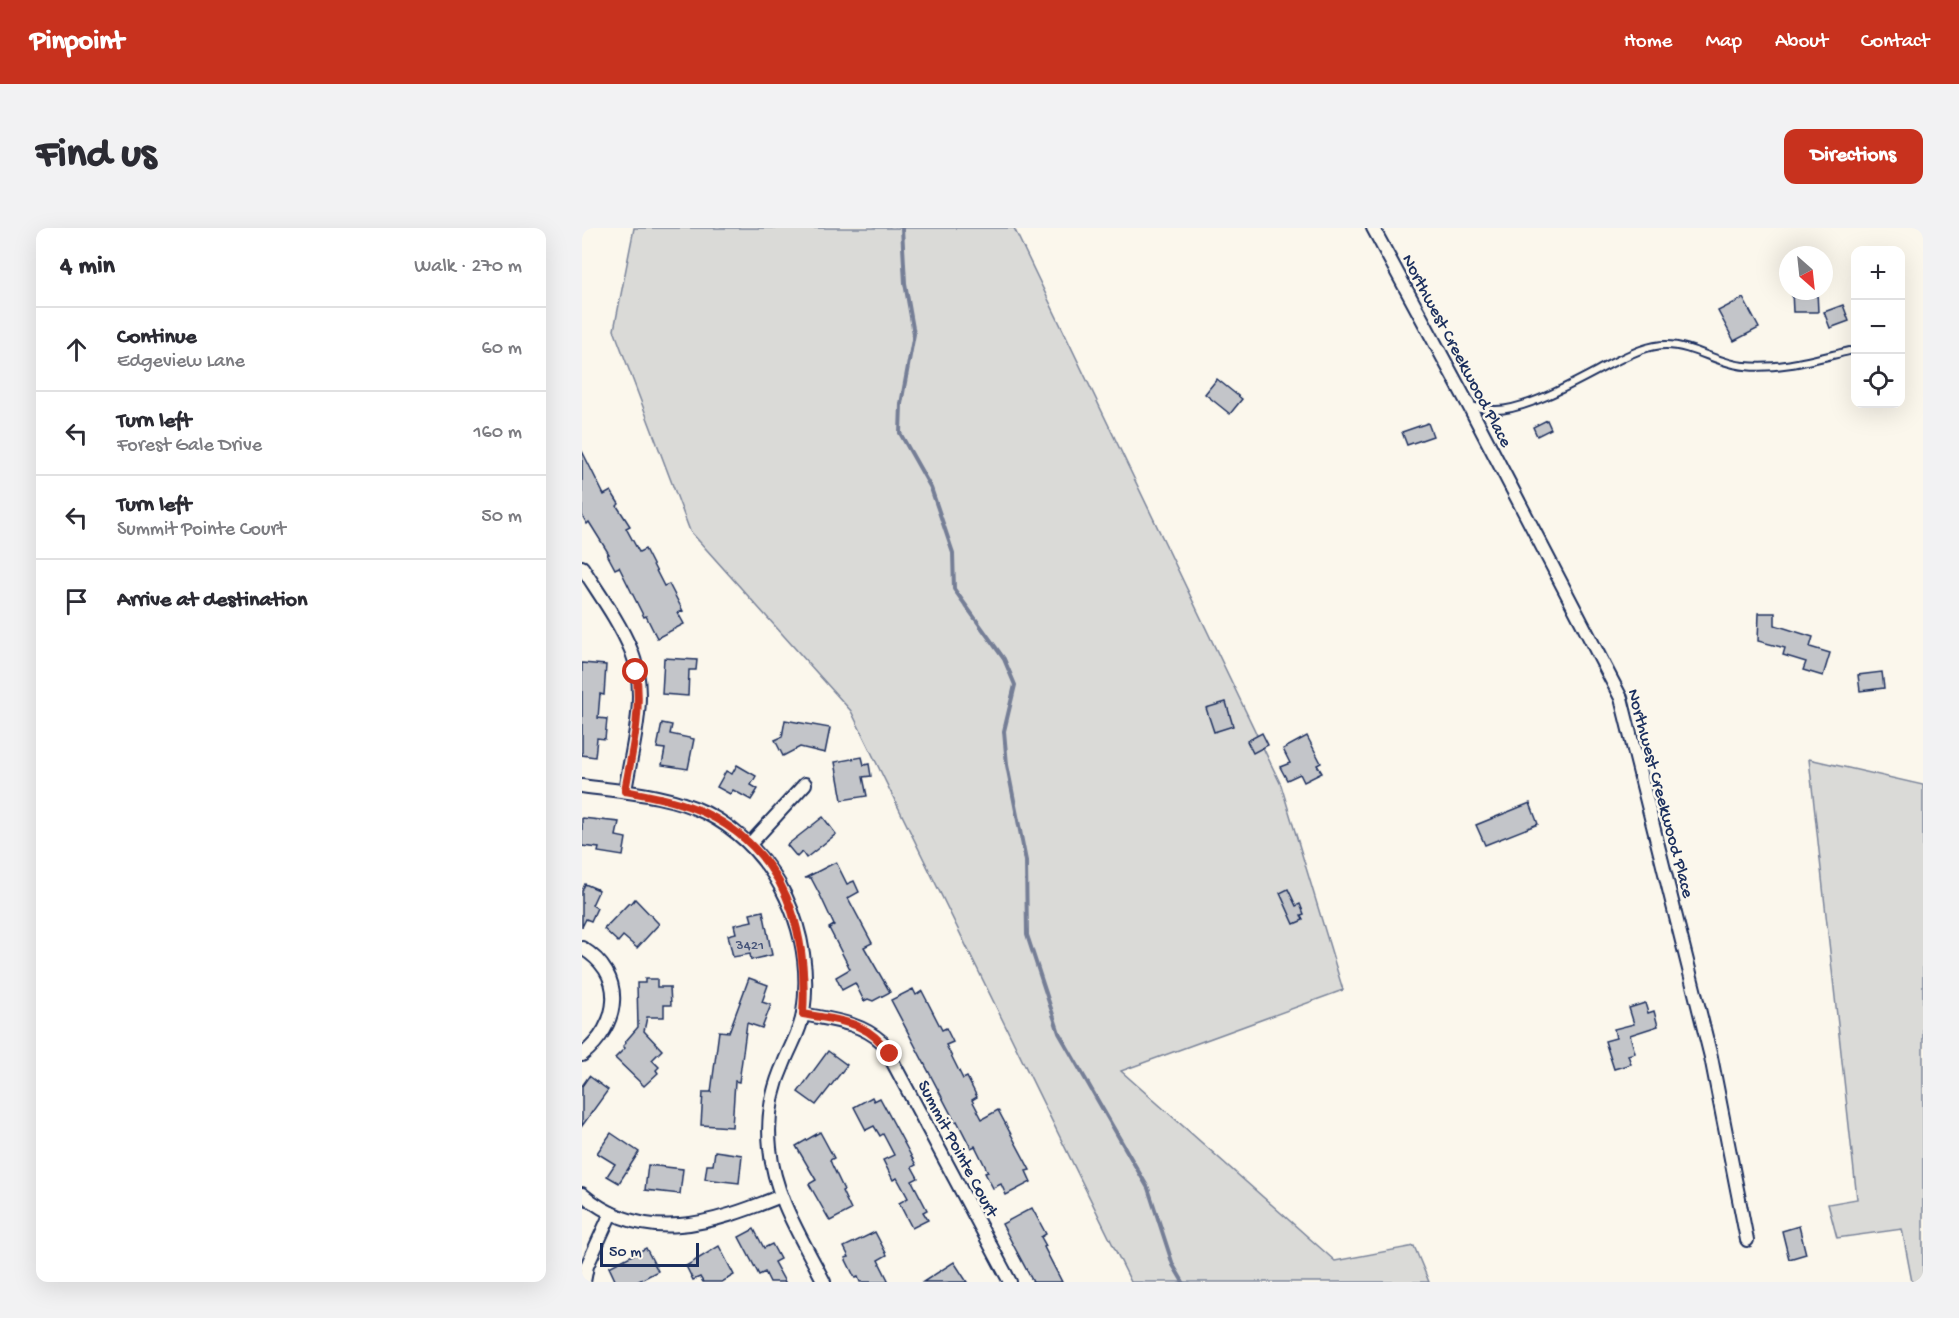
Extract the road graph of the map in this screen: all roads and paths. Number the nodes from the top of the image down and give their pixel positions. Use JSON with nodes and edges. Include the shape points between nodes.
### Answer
{"nodes":[{"id":1,"x":1373,"y":228,"type":"edge"},
{"id":2,"x":1849,"y":351,"type":"dead end"},
{"id":3,"x":1469,"y":406,"type":"junction"},
{"id":4,"x":582,"y":567,"type":"edge"},
{"id":5,"x":805,"y":784,"type":"dead end"},
{"id":6,"x":582,"y":786,"type":"edge"},
{"id":7,"x":625,"y":791,"type":"junction"},
{"id":8,"x":750,"y":844,"type":"junction"},
{"id":9,"x":582,"y":948,"type":"edge"},
{"id":10,"x":803,"y":1014,"type":"junction"},
{"id":11,"x":582,"y":1055,"type":"edge"},
{"id":12,"x":582,"y":1194,"type":"edge"},
{"id":13,"x":781,"y":1196,"type":"junction"},
{"id":14,"x":611,"y":1213,"type":"junction"},
{"id":15,"x":1747,"y":1240,"type":"dead end"},
{"id":16,"x":584,"y":1282,"type":"edge"},
{"id":17,"x":824,"y":1282,"type":"edge"},
{"id":18,"x":1010,"y":1282,"type":"edge"}],
"edges":[{"from":1,"to":3,"type":"street","name":"Northwest Creekwood Place"},
{"from":2,"to":3,"type":"lane","via":[[1776,366],[1744,366],[1666,345],[1628,354],[1512,408]]},
{"from":3,"to":15,"type":"street","name":"Northwest Creekwood Place","via":[[1621,698],[1711,1057]]},
{"from":4,"to":7,"type":"street","via":[[624,633],[636,672],[637,717]]},
{"from":5,"to":8,"type":"street"},
{"from":6,"to":7,"type":"street"},
{"from":7,"to":8,"type":"street","via":[[706,813]]},
{"from":8,"to":10,"type":"street","via":[[784,892],[798,929],[804,966]]},
{"from":9,"to":11,"type":"street","via":[[605,969],[613,990],[612,1014],[606,1028]]},
{"from":10,"to":13,"type":"street","via":[[771,1106],[770,1148]]},
{"from":10,"to":18,"type":"street","name":"Summit Pointe Court","via":[[859,1026],[882,1042]]},
{"from":12,"to":14,"type":"street"},
{"from":13,"to":14,"type":"street","via":[[693,1225],[654,1225]]},
{"from":13,"to":17,"type":"street"},
{"from":14,"to":16,"type":"street","via":[[587,1266]]}]}
